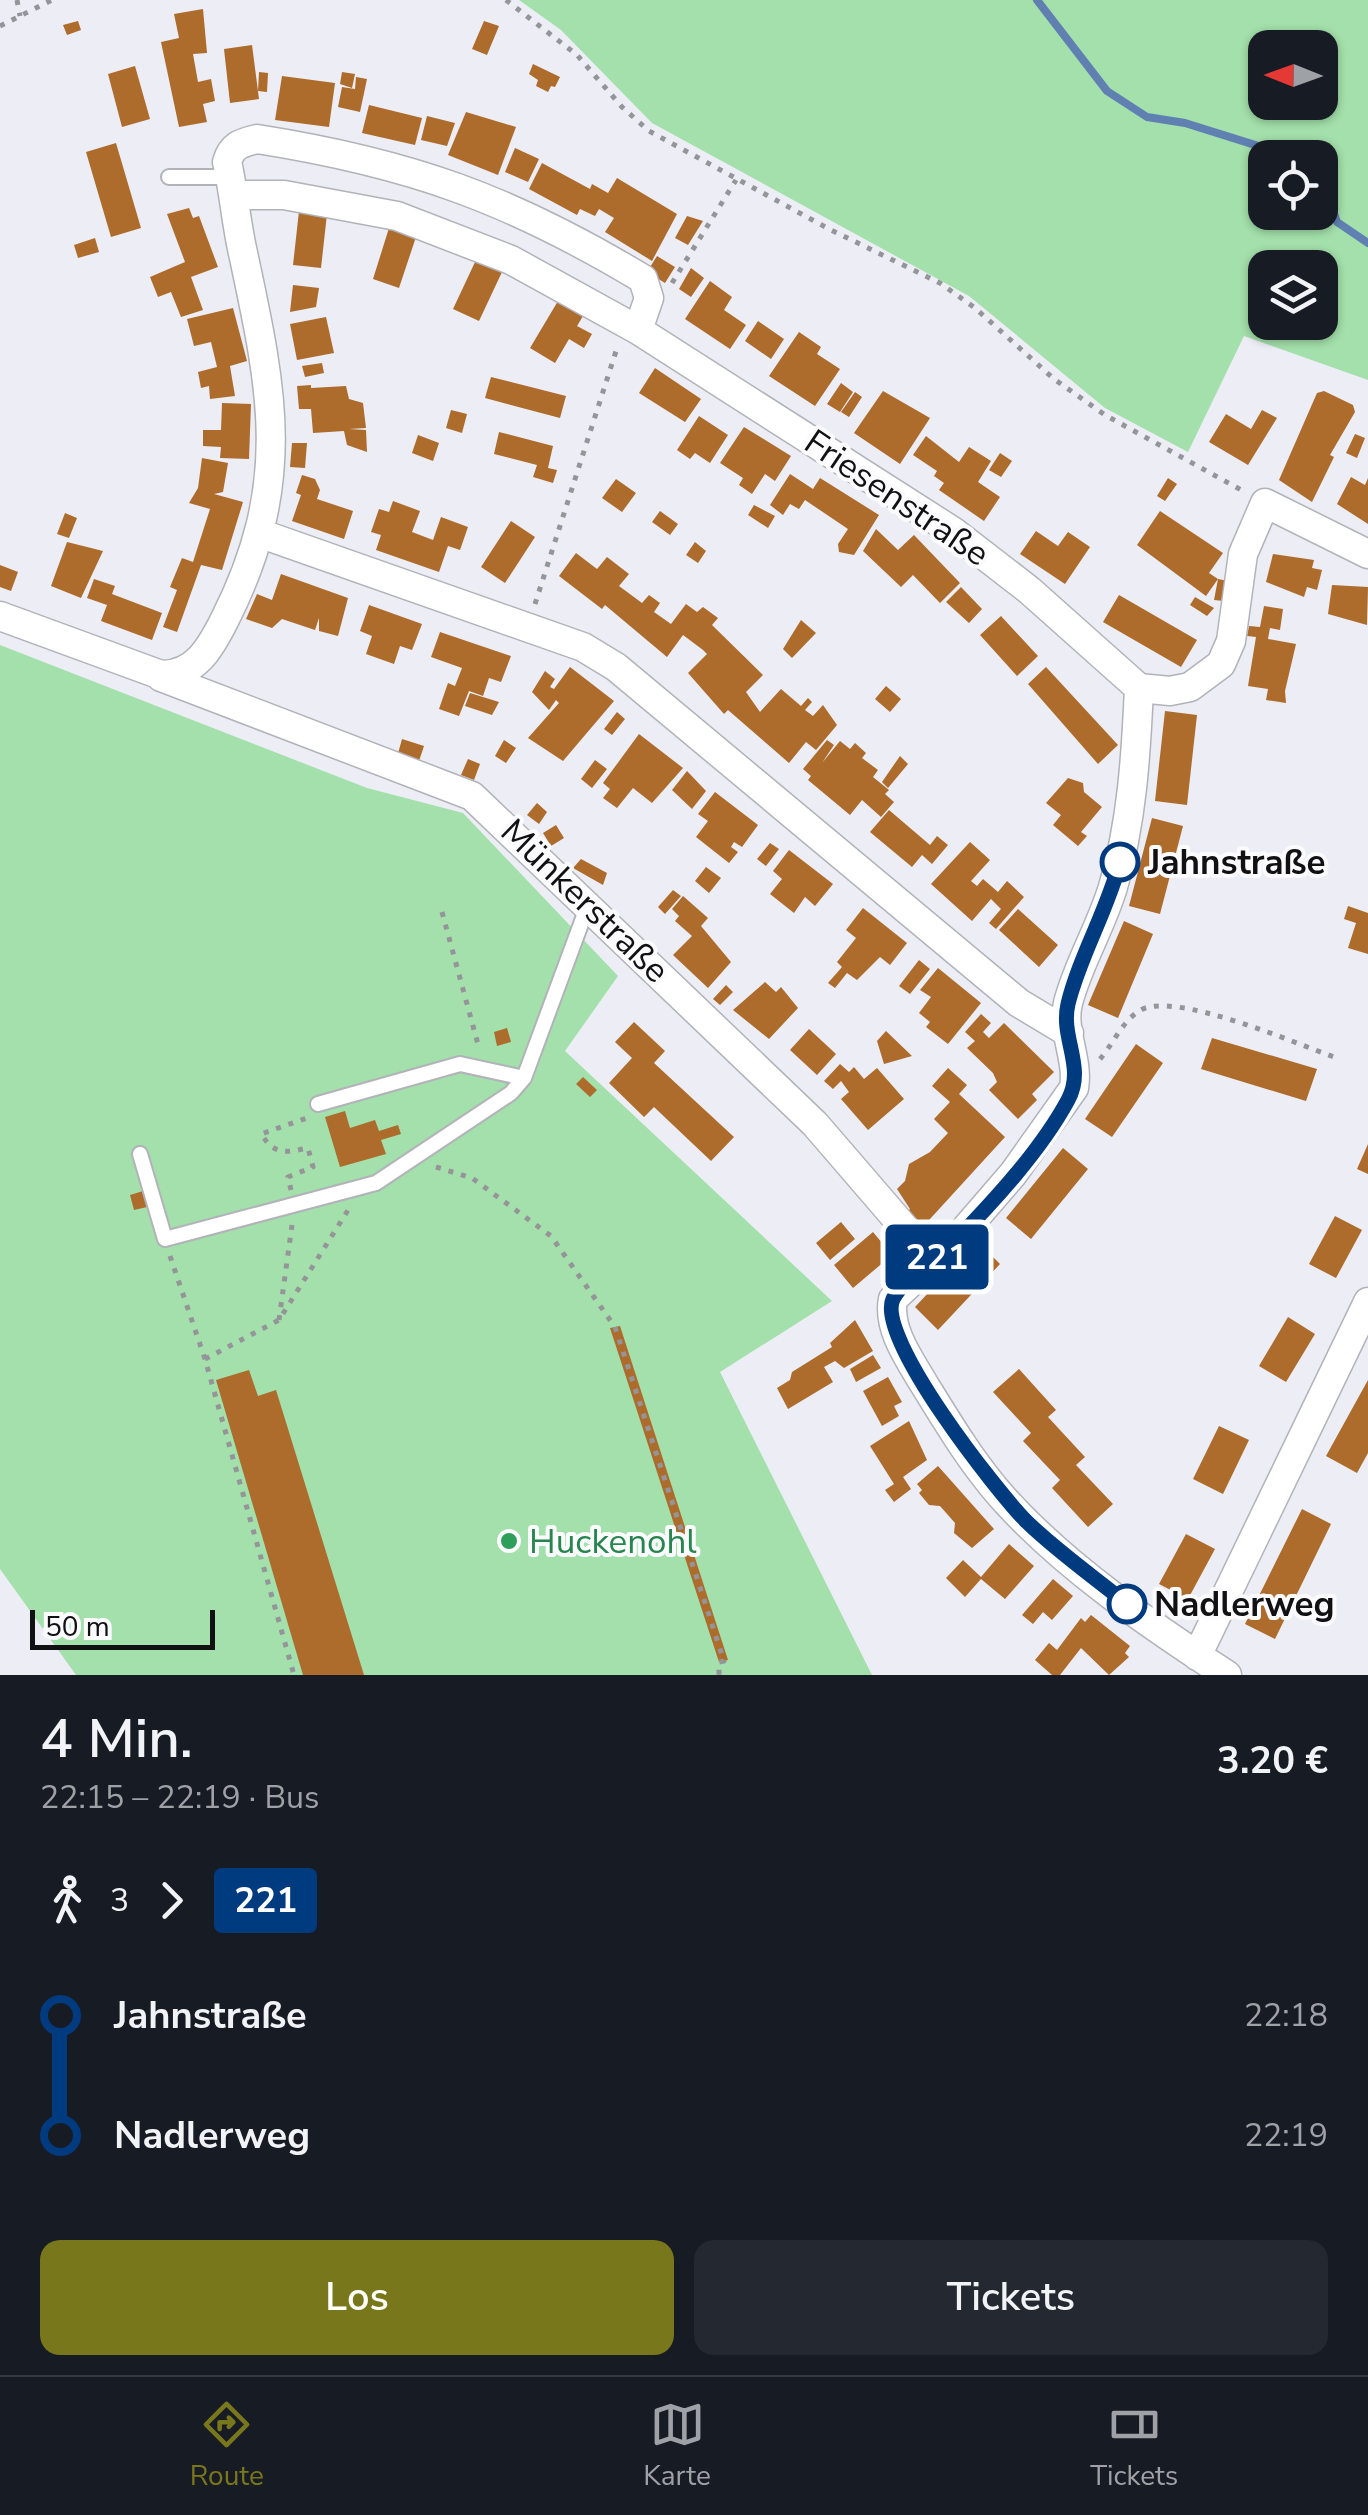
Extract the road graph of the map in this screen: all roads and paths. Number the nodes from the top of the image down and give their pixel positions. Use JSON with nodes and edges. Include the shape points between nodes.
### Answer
{"nodes":[{"id":1,"x":17,"y":0,"type":"edge"},
{"id":2,"x":52,"y":0,"type":"edge"},
{"id":3,"x":506,"y":0,"type":"edge"},
{"id":4,"x":20,"y":16,"type":"junction"},
{"id":5,"x":0,"y":26,"type":"edge"},
{"id":6,"x":169,"y":178,"type":"dead end"},
{"id":7,"x":230,"y":178,"type":"junction"},
{"id":8,"x":736,"y":180,"type":"junction"},
{"id":9,"x":649,"y":298,"type":"junction"},
{"id":10,"x":634,"y":328,"type":"junction"},
{"id":11,"x":1264,"y":503,"type":"junction"},
{"id":12,"x":259,"y":533,"type":"junction"},
{"id":13,"x":1368,"y":554,"type":"edge"},
{"id":14,"x":0,"y":616,"type":"edge"},
{"id":15,"x":527,"y":626,"type":"junction"},
{"id":16,"x":154,"y":674,"type":"junction"},
{"id":17,"x":1139,"y":688,"type":"junction"},
{"id":18,"x":588,"y":904,"type":"junction"},
{"id":19,"x":442,"y":912,"type":"dead end"},
{"id":20,"x":1069,"y":1033,"type":"junction"},
{"id":21,"x":1334,"y":1056,"type":"dead end"},
{"id":22,"x":460,"y":1064,"type":"junction"},
{"id":23,"x":524,"y":1078,"type":"junction"},
{"id":24,"x":1074,"y":1088,"type":"junction"},
{"id":25,"x":318,"y":1104,"type":"joint"},
{"id":26,"x":140,"y":1154,"type":"dead end"},
{"id":27,"x":406,"y":1162,"type":"junction"},
{"id":28,"x":376,"y":1183,"type":"junction"},
{"id":29,"x":295,"y":1204,"type":"junction"},
{"id":30,"x":165,"y":1239,"type":"junction"},
{"id":31,"x":933,"y":1261,"type":"junction"},
{"id":32,"x":1368,"y":1302,"type":"edge"},
{"id":33,"x":279,"y":1320,"type":"junction"},
{"id":34,"x":205,"y":1359,"type":"junction"},
{"id":35,"x":1197,"y":1656,"type":"junction"},
{"id":36,"x":294,"y":1675,"type":"edge"},
{"id":37,"x":719,"y":1675,"type":"edge"},
{"id":38,"x":1227,"y":1675,"type":"edge"}],
"edges":[{"from":1,"to":4,"type":"path"},
{"from":2,"to":4,"type":"path"},
{"from":3,"to":8,"type":"path","via":[[576,56],[649,131]]},
{"from":4,"to":5,"type":"path"},
{"from":6,"to":7,"type":"lane"},
{"from":7,"to":9,"type":"street","via":[[230,150],[257,139],[384,162],[438,178],[575,238],[643,279]]},
{"from":7,"to":10,"type":"street","name":"Friesenstraße","via":[[398,216],[511,260]]},
{"from":7,"to":12,"type":"street","via":[[273,419]]},
{"from":8,"to":9,"type":"path","via":[[670,287]]},
{"from":8,"to":11,"type":"path","via":[[940,283],[1105,414]]},
{"from":9,"to":10,"type":"street"},
{"from":10,"to":15,"type":"path","via":[[606,372]]},
{"from":10,"to":17,"type":"street","name":"Friesenstraße","via":[[954,532]]},
{"from":11,"to":13,"type":"street"},
{"from":11,"to":17,"type":"street","via":[[1243,554],[1221,664],[1190,687]]},
{"from":12,"to":15,"type":"street"},
{"from":12,"to":16,"type":"street","via":[[205,654],[184,672]]},
{"from":14,"to":16,"type":"street","name":"Münkerstraße"},
{"from":15,"to":20,"type":"street","via":[[557,634],[616,668],[1019,1003]]},
{"from":16,"to":18,"type":"street","name":"Münkerstraße","via":[[462,789]]},
{"from":17,"to":20,"type":"street","via":[[1131,811],[1113,887],[1068,1003]]},
{"from":18,"to":23,"type":"lane"},
{"from":18,"to":31,"type":"street","name":"Münkerstraße","via":[[815,1124]]},
{"from":19,"to":22,"type":"path","via":[[480,1051],[457,1058]]},
{"from":20,"to":24,"type":"street"},
{"from":21,"to":24,"type":"path","via":[[1162,1006],[1136,1012]]},
{"from":22,"to":23,"type":"lane"},
{"from":22,"to":25,"type":"lane"},
{"from":23,"to":27,"type":"lane"},
{"from":24,"to":31,"type":"street","via":[[1023,1161]]},
{"from":25,"to":29,"type":"path","via":[[307,1118],[262,1134],[282,1154],[308,1148],[313,1167],[288,1177]]},
{"from":26,"to":30,"type":"lane"},
{"from":27,"to":28,"type":"lane"},
{"from":27,"to":37,"type":"path","via":[[472,1178],[512,1204],[551,1236],[613,1328],[724,1661]]},
{"from":28,"to":29,"type":"lane"},
{"from":28,"to":33,"type":"path","via":[[352,1206]]},
{"from":29,"to":30,"type":"lane"},
{"from":29,"to":33,"type":"path"},
{"from":30,"to":34,"type":"path"},
{"from":31,"to":35,"type":"street","via":[[898,1293],[892,1319],[956,1436],[1004,1498]]},
{"from":32,"to":35,"type":"street"},
{"from":33,"to":34,"type":"path"},
{"from":34,"to":36,"type":"path"},
{"from":35,"to":38,"type":"street"}]}
